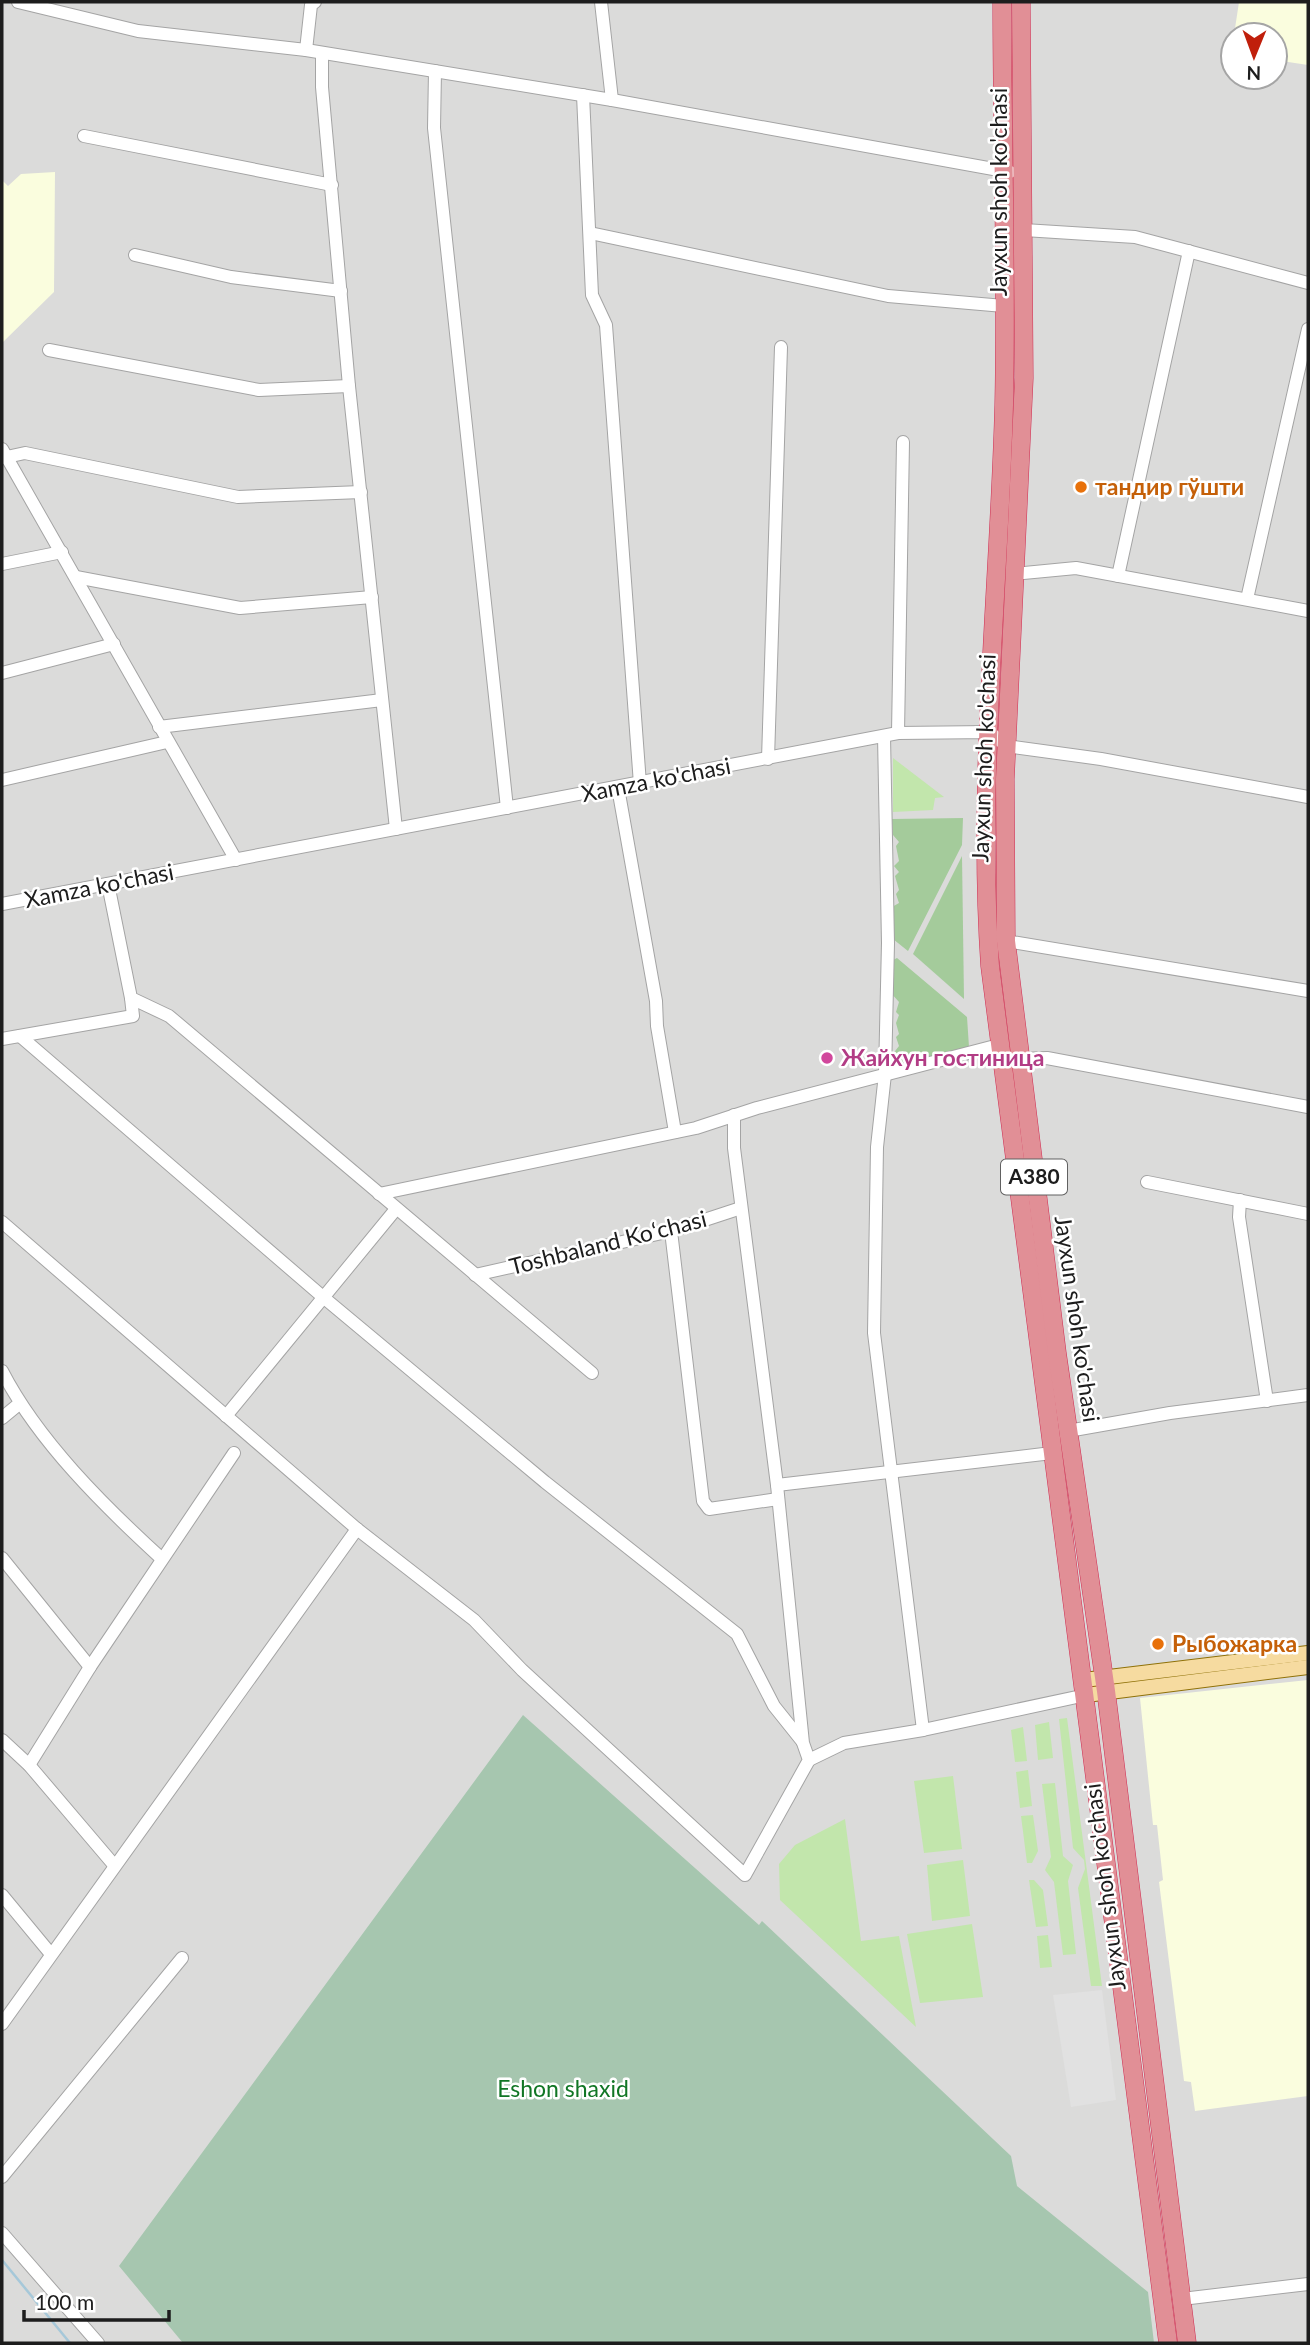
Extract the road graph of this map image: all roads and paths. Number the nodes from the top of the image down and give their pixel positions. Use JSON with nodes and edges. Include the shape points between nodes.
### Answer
{"nodes":[{"id":1,"x":18,"y":2,"type":"edge"},
{"id":2,"x":315,"y":2,"type":"edge"},
{"id":3,"x":601,"y":2,"type":"edge"},
{"id":4,"x":1002,"y":2,"type":"edge"},
{"id":5,"x":1021,"y":2,"type":"edge"},
{"id":6,"x":306,"y":50,"type":"junction"},
{"id":7,"x":322,"y":53,"type":"junction"},
{"id":8,"x":435,"y":71,"type":"junction"},
{"id":9,"x":583,"y":95,"type":"junction"},
{"id":10,"x":612,"y":100,"type":"junction"},
{"id":11,"x":84,"y":136,"type":"dead end"},
{"id":12,"x":1002,"y":172,"type":"junction"},
{"id":13,"x":1023,"y":172,"type":"junction"},
{"id":14,"x":332,"y":185,"type":"junction"},
{"id":15,"x":1024,"y":230,"type":"junction"},
{"id":16,"x":590,"y":233,"type":"junction"},
{"id":17,"x":1189,"y":251,"type":"junction"},
{"id":18,"x":135,"y":255,"type":"dead end"},
{"id":19,"x":1308,"y":283,"type":"edge"},
{"id":20,"x":341,"y":291,"type":"junction"},
{"id":21,"x":1004,"y":306,"type":"junction"},
{"id":22,"x":1308,"y":329,"type":"edge"},
{"id":23,"x":780,"y":347,"type":"dead end"},
{"id":24,"x":49,"y":350,"type":"dead end"},
{"id":25,"x":349,"y":386,"type":"junction"},
{"id":26,"x":903,"y":442,"type":"dead end"},
{"id":27,"x":3,"y":455,"type":"edge"},
{"id":28,"x":361,"y":492,"type":"junction"},
{"id":29,"x":62,"y":552,"type":"junction"},
{"id":30,"x":2,"y":564,"type":"edge"},
{"id":31,"x":1014,"y":574,"type":"junction"},
{"id":32,"x":76,"y":576,"type":"junction"},
{"id":33,"x":1118,"y":576,"type":"junction"},
{"id":34,"x":372,"y":597,"type":"junction"},
{"id":35,"x":1247,"y":599,"type":"junction"},
{"id":36,"x":1308,"y":611,"type":"edge"},
{"id":37,"x":114,"y":644,"type":"junction"},
{"id":38,"x":2,"y":673,"type":"edge"},
{"id":39,"x":383,"y":700,"type":"junction"},
{"id":40,"x":159,"y":727,"type":"junction"},
{"id":41,"x":990,"y":732,"type":"junction"},
{"id":42,"x":891,"y":734,"type":"junction"},
{"id":43,"x":167,"y":741,"type":"junction"},
{"id":44,"x":1006,"y":746,"type":"junction"},
{"id":45,"x":768,"y":759,"type":"junction"},
{"id":46,"x":2,"y":780,"type":"edge"},
{"id":47,"x":640,"y":784,"type":"junction"},
{"id":48,"x":618,"y":788,"type":"junction"},
{"id":49,"x":1308,"y":797,"type":"edge"},
{"id":50,"x":507,"y":808,"type":"junction"},
{"id":51,"x":396,"y":829,"type":"junction"},
{"id":52,"x":236,"y":860,"type":"junction"},
{"id":53,"x":108,"y":884,"type":"junction"},
{"id":54,"x":2,"y":904,"type":"edge"},
{"id":55,"x":1006,"y":941,"type":"junction"},
{"id":56,"x":1308,"y":991,"type":"edge"},
{"id":57,"x":131,"y":998,"type":"junction"},
{"id":58,"x":20,"y":1036,"type":"junction"},
{"id":59,"x":2,"y":1039,"type":"edge"},
{"id":60,"x":999,"y":1045,"type":"junction"},
{"id":61,"x":1019,"y":1059,"type":"junction"},
{"id":62,"x":885,"y":1074,"type":"junction"},
{"id":63,"x":1308,"y":1107,"type":"edge"},
{"id":64,"x":734,"y":1115,"type":"junction"},
{"id":65,"x":675,"y":1132,"type":"junction"},
{"id":66,"x":1147,"y":1182,"type":"dead end"},
{"id":67,"x":379,"y":1194,"type":"junction"},
{"id":68,"x":1240,"y":1200,"type":"junction"},
{"id":69,"x":741,"y":1208,"type":"junction"},
{"id":70,"x":396,"y":1209,"type":"junction"},
{"id":71,"x":1308,"y":1214,"type":"edge"},
{"id":72,"x":2,"y":1222,"type":"edge"},
{"id":73,"x":671,"y":1231,"type":"junction"},
{"id":74,"x":475,"y":1275,"type":"junction"},
{"id":75,"x":323,"y":1297,"type":"junction"},
{"id":76,"x":2,"y":1371,"type":"edge"},
{"id":77,"x":592,"y":1373,"type":"dead end"},
{"id":78,"x":1308,"y":1395,"type":"edge"},
{"id":79,"x":1267,"y":1401,"type":"junction"},
{"id":80,"x":19,"y":1404,"type":"junction"},
{"id":81,"x":226,"y":1416,"type":"junction"},
{"id":82,"x":2,"y":1418,"type":"edge"},
{"id":83,"x":1068,"y":1431,"type":"junction"},
{"id":84,"x":1052,"y":1452,"type":"junction"},
{"id":85,"x":233,"y":1453,"type":"dead end"},
{"id":86,"x":890,"y":1472,"type":"junction"},
{"id":87,"x":777,"y":1485,"type":"junction"},
{"id":88,"x":778,"y":1499,"type":"junction"},
{"id":89,"x":357,"y":1529,"type":"junction"},
{"id":90,"x":2,"y":1558,"type":"edge"},
{"id":91,"x":162,"y":1559,"type":"junction"},
{"id":92,"x":1308,"y":1653,"type":"edge"},
{"id":93,"x":90,"y":1667,"type":"junction"},
{"id":94,"x":1308,"y":1667,"type":"edge"},
{"id":95,"x":1105,"y":1684,"type":"junction"},
{"id":96,"x":1085,"y":1687,"type":"junction"},
{"id":97,"x":923,"y":1730,"type":"junction"},
{"id":98,"x":2,"y":1740,"type":"edge"},
{"id":99,"x":803,"y":1743,"type":"junction"},
{"id":100,"x":809,"y":1760,"type":"junction"},
{"id":101,"x":29,"y":1765,"type":"junction"},
{"id":102,"x":1127,"y":1864,"type":"junction"},
{"id":103,"x":114,"y":1865,"type":"junction"},
{"id":104,"x":1108,"y":1867,"type":"junction"},
{"id":105,"x":2,"y":1895,"type":"edge"},
{"id":106,"x":50,"y":1952,"type":"junction"},
{"id":107,"x":182,"y":1958,"type":"dead end"},
{"id":108,"x":2,"y":2024,"type":"edge"},
{"id":109,"x":1152,"y":2147,"type":"junction"},
{"id":110,"x":2,"y":2177,"type":"edge"},
{"id":111,"x":2,"y":2233,"type":"edge"},
{"id":112,"x":1308,"y":2284,"type":"edge"},
{"id":113,"x":1160,"y":2286,"type":"junction"},
{"id":114,"x":1181,"y":2291,"type":"junction"},
{"id":115,"x":98,"y":2343,"type":"edge"},
{"id":116,"x":1168,"y":2343,"type":"edge"},
{"id":117,"x":1187,"y":2343,"type":"edge"}],
"edges":[{"from":1,"to":6,"type":"street","via":[[138,31]]},
{"from":2,"to":6,"type":"street"},
{"from":3,"to":10,"type":"street"},
{"from":4,"to":12,"type":"highway","name":"Jayxun shoh ko'chasi","number":"A380"},
{"from":5,"to":13,"type":"highway","name":"Jayxun shoh ko'chasi","number":"A380"},
{"from":6,"to":7,"type":"street"},
{"from":7,"to":8,"type":"street"},
{"from":7,"to":14,"type":"street"},
{"from":8,"to":9,"type":"street"},
{"from":8,"to":50,"type":"street","via":[[434,128]]},
{"from":9,"to":10,"type":"street"},
{"from":9,"to":16,"type":"street"},
{"from":10,"to":12,"type":"street"},
{"from":11,"to":14,"type":"street"},
{"from":12,"to":13,"type":"street"},
{"from":12,"to":21,"type":"highway","name":"Jayxun shoh ko'chasi","number":"A380"},
{"from":13,"to":15,"type":"highway","name":"Jayxun shoh ko'chasi","number":"A380"},
{"from":14,"to":20,"type":"street"},
{"from":15,"to":17,"type":"street","via":[[1135,237]]},
{"from":15,"to":31,"type":"highway","name":"Jayxun shoh ko'chasi","number":"A380","via":[[1024,378]]},
{"from":16,"to":21,"type":"street","via":[[888,296]]},
{"from":16,"to":47,"type":"street","via":[[592,295],[606,326]]},
{"from":17,"to":19,"type":"street"},
{"from":17,"to":33,"type":"street"},
{"from":18,"to":20,"type":"street","via":[[231,277]]},
{"from":20,"to":25,"type":"street"},
{"from":21,"to":41,"type":"highway","name":"Jayxun shoh ko'chasi","number":"A380"},
{"from":22,"to":35,"type":"street"},
{"from":23,"to":45,"type":"street"},
{"from":24,"to":25,"type":"street","via":[[259,390]]},
{"from":25,"to":28,"type":"street"},
{"from":26,"to":42,"type":"street"},
{"from":27,"to":28,"type":"street","via":[[25,453],[237,497]]},
{"from":27,"to":29,"type":"street"},
{"from":28,"to":34,"type":"street"},
{"from":29,"to":30,"type":"street"},
{"from":29,"to":32,"type":"street"},
{"from":31,"to":33,"type":"street","via":[[1076,568]]},
{"from":31,"to":44,"type":"highway","name":"Jayxun shoh ko'chasi","number":"A380"},
{"from":32,"to":34,"type":"street","via":[[240,608]]},
{"from":32,"to":37,"type":"street"},
{"from":33,"to":35,"type":"street"},
{"from":34,"to":39,"type":"street"},
{"from":35,"to":36,"type":"street"},
{"from":37,"to":38,"type":"street"},
{"from":37,"to":40,"type":"street"},
{"from":39,"to":40,"type":"street"},
{"from":39,"to":51,"type":"street"},
{"from":40,"to":43,"type":"street"},
{"from":41,"to":42,"type":"street","name":"Xamza ko'chasi"},
{"from":41,"to":44,"type":"street"},
{"from":41,"to":60,"type":"highway","name":"Jayxun shoh ko'chasi","number":"A380","via":[[985,899]]},
{"from":42,"to":45,"type":"street","name":"Xamza ko'chasi"},
{"from":42,"to":62,"type":"street"},
{"from":43,"to":46,"type":"street"},
{"from":43,"to":52,"type":"street"},
{"from":44,"to":49,"type":"street"},
{"from":44,"to":55,"type":"highway","name":"Jayxun shoh ko'chasi","number":"A380"},
{"from":45,"to":47,"type":"street","name":"Xamza ko'chasi"},
{"from":47,"to":48,"type":"street","name":"Xamza ko'chasi"},
{"from":48,"to":50,"type":"street","name":"Xamza ko'chasi"},
{"from":48,"to":65,"type":"street"},
{"from":50,"to":51,"type":"street","name":"Xamza ko'chasi"},
{"from":51,"to":52,"type":"street","name":"Xamza ko'chasi"},
{"from":52,"to":53,"type":"street","name":"Xamza ko'chasi"},
{"from":53,"to":54,"type":"street","name":"Xamza ko'chasi"},
{"from":53,"to":57,"type":"street"},
{"from":55,"to":56,"type":"street"},
{"from":55,"to":61,"type":"highway","name":"Jayxun shoh ko'chasi","number":"A380"},
{"from":57,"to":58,"type":"street","via":[[133,1016]]},
{"from":57,"to":67,"type":"street","via":[[169,1016]]},
{"from":58,"to":59,"type":"street"},
{"from":58,"to":75,"type":"street"},
{"from":60,"to":62,"type":"street"},
{"from":60,"to":84,"type":"highway","name":"Jayxun shoh ko'chasi","number":"A380"},
{"from":61,"to":63,"type":"street","via":[[1046,1058]]},
{"from":61,"to":83,"type":"highway","name":"Jayxun shoh ko'chasi","number":"A380"},
{"from":62,"to":64,"type":"street"},
{"from":62,"to":86,"type":"street","via":[[877,1147],[874,1333]]},
{"from":64,"to":65,"type":"street"},
{"from":64,"to":69,"type":"street"},
{"from":65,"to":67,"type":"street"},
{"from":66,"to":68,"type":"street"},
{"from":67,"to":70,"type":"street"},
{"from":68,"to":71,"type":"street"},
{"from":68,"to":79,"type":"street"},
{"from":69,"to":73,"type":"street","name":"Toshbaland Koʻchasi"},
{"from":69,"to":87,"type":"street"},
{"from":70,"to":74,"type":"street"},
{"from":70,"to":75,"type":"street"},
{"from":72,"to":81,"type":"street"},
{"from":73,"to":74,"type":"street","name":"Toshbaland Koʻchasi"},
{"from":73,"to":88,"type":"street","via":[[703,1501],[709,1509],[721,1510]]},
{"from":74,"to":77,"type":"street"},
{"from":75,"to":81,"type":"street"},
{"from":75,"to":99,"type":"street","via":[[737,1634],[774,1706]]},
{"from":76,"to":80,"type":"street"},
{"from":78,"to":79,"type":"street"},
{"from":79,"to":83,"type":"street"},
{"from":80,"to":82,"type":"street"},
{"from":80,"to":91,"type":"street","via":[[114,1515]]},
{"from":81,"to":89,"type":"street"},
{"from":83,"to":95,"type":"highway","name":"Jayxun shoh ko'chasi","number":"A380"},
{"from":84,"to":86,"type":"street"},
{"from":84,"to":96,"type":"highway","name":"Jayxun shoh ko'chasi","number":"A380"},
{"from":85,"to":91,"type":"street"},
{"from":86,"to":87,"type":"street"},
{"from":86,"to":97,"type":"street"},
{"from":87,"to":88,"type":"street"},
{"from":88,"to":99,"type":"street"},
{"from":89,"to":100,"type":"street","via":[[474,1620],[522,1670],[745,1875]]},
{"from":89,"to":103,"type":"street"},
{"from":90,"to":93,"type":"street"},
{"from":91,"to":93,"type":"street"},
{"from":92,"to":95,"type":"main road"},
{"from":93,"to":101,"type":"street"},
{"from":94,"to":95,"type":"main road"},
{"from":95,"to":96,"type":"main road"},
{"from":95,"to":102,"type":"highway","name":"Jayxun shoh ko'chasi","number":"A380"},
{"from":96,"to":97,"type":"street"},
{"from":96,"to":104,"type":"highway","name":"Jayxun shoh ko'chasi","number":"A380"},
{"from":97,"to":100,"type":"street","via":[[844,1743]]},
{"from":98,"to":101,"type":"street"},
{"from":99,"to":100,"type":"street"},
{"from":101,"to":103,"type":"street"},
{"from":102,"to":104,"type":"highway"},
{"from":102,"to":109,"type":"highway","name":"Jayxun shoh ko'chasi","number":"A380"},
{"from":103,"to":106,"type":"street"},
{"from":104,"to":109,"type":"highway","name":"Jayxun shoh ko'chasi","number":"A380"},
{"from":105,"to":106,"type":"street"},
{"from":106,"to":108,"type":"street"},
{"from":107,"to":110,"type":"street"},
{"from":109,"to":113,"type":"highway","name":"Jayxun shoh ko'chasi","number":"A380"},
{"from":109,"to":114,"type":"highway","name":"Jayxun shoh ko'chasi","number":"A380"},
{"from":111,"to":115,"type":"street"},
{"from":112,"to":114,"type":"street"},
{"from":113,"to":114,"type":"highway"},
{"from":113,"to":116,"type":"highway","name":"Jayxun shoh ko'chasi","number":"A380"},
{"from":114,"to":117,"type":"highway","name":"Jayxun shoh ko'chasi","number":"A380"}]}
